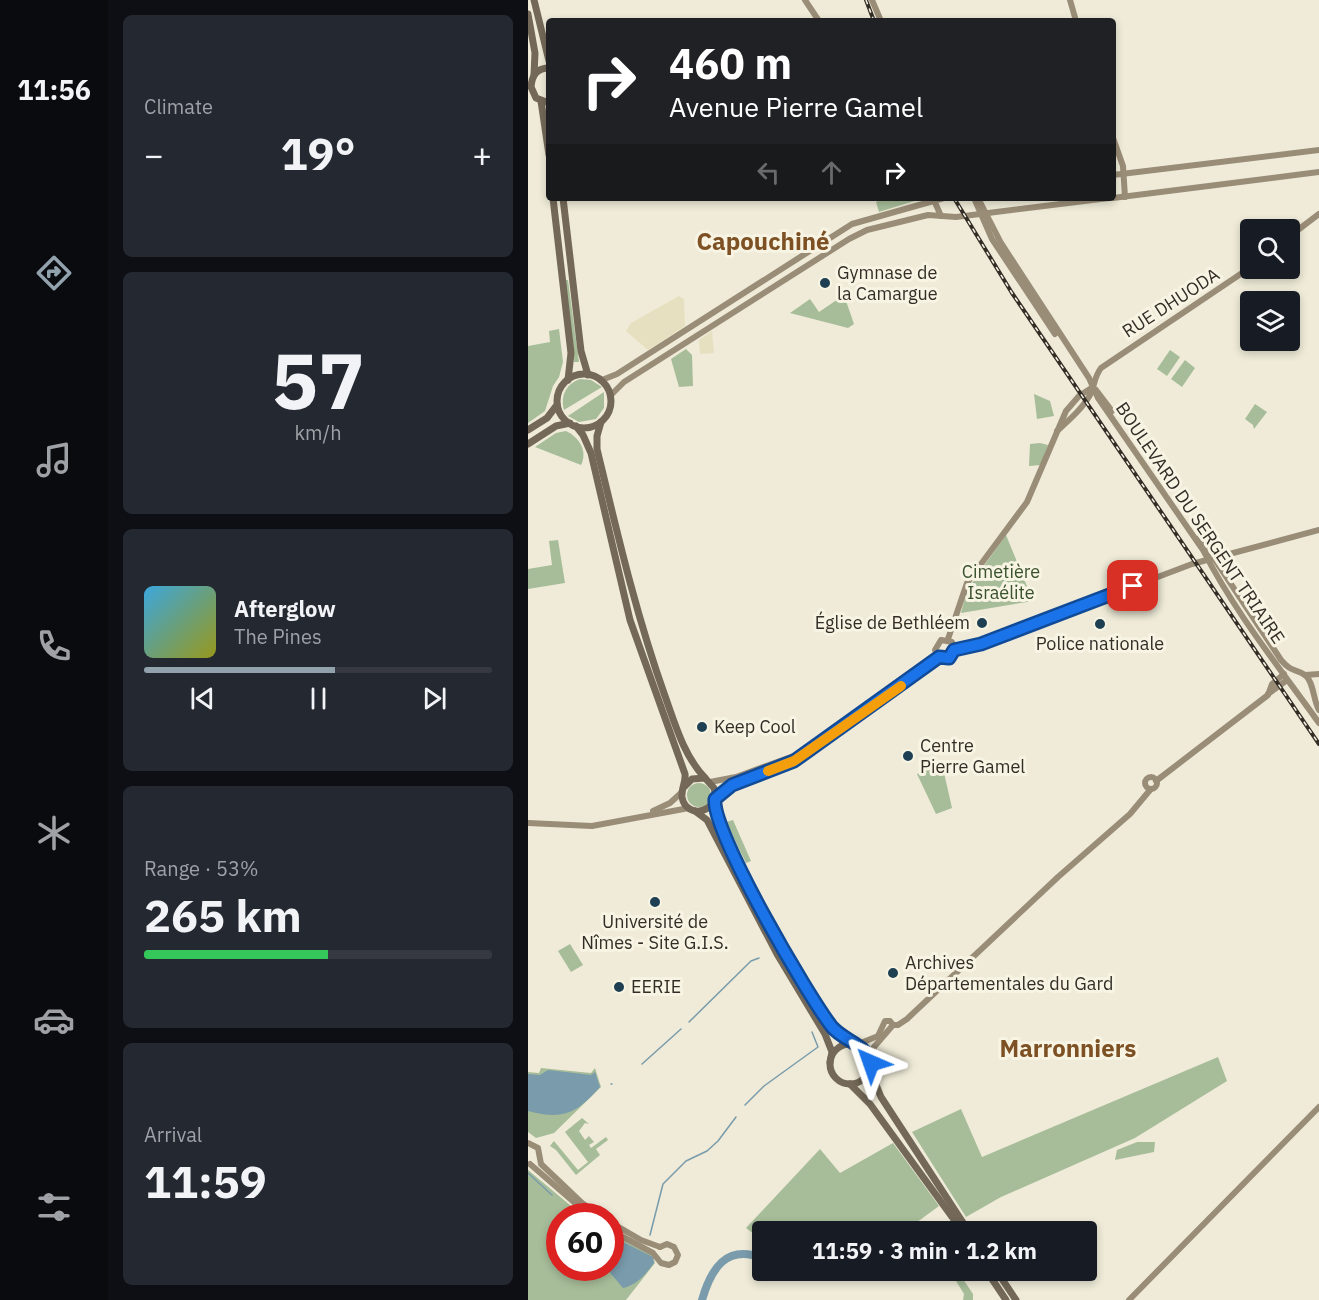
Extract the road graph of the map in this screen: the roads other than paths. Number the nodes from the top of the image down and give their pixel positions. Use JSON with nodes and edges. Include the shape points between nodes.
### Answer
{"nodes":[{"id":1,"x":534,"y":0,"type":"edge"},
{"id":2,"x":805,"y":0,"type":"edge"},
{"id":3,"x":872,"y":0,"type":"edge"},
{"id":4,"x":1070,"y":0,"type":"edge"},
{"id":5,"x":528,"y":14,"type":"edge"},
{"id":6,"x":817,"y":18,"type":"edge"},
{"id":7,"x":880,"y":18,"type":"edge"},
{"id":8,"x":1075,"y":18,"type":"edge"},
{"id":9,"x":546,"y":56,"type":"edge"},
{"id":10,"x":546,"y":69,"type":"edge"},
{"id":11,"x":531,"y":78,"type":"edge"},
{"id":12,"x":530,"y":93,"type":"edge"},
{"id":13,"x":541,"y":101,"type":"junction"},
{"id":14,"x":546,"y":102,"type":"edge"},
{"id":15,"x":546,"y":125,"type":"edge"},
{"id":16,"x":1116,"y":148,"type":"edge"},
{"id":17,"x":1319,"y":150,"type":"edge"},
{"id":18,"x":1319,"y":172,"type":"edge"},
{"id":19,"x":1124,"y":174,"type":"junction"},
{"id":20,"x":1116,"y":175,"type":"edge"},
{"id":21,"x":1125,"y":197,"type":"junction"},
{"id":22,"x":1116,"y":198,"type":"edge"},
{"id":23,"x":554,"y":201,"type":"edge"},
{"id":24,"x":563,"y":201,"type":"edge"},
{"id":25,"x":927,"y":201,"type":"edge"},
{"id":26,"x":934,"y":201,"type":"edge"},
{"id":27,"x":978,"y":201,"type":"edge"},
{"id":28,"x":1073,"y":201,"type":"edge"},
{"id":29,"x":984,"y":213,"type":"junction"},
{"id":30,"x":1319,"y":214,"type":"edge"},
{"id":31,"x":941,"y":216,"type":"junction"},
{"id":32,"x":1300,"y":228,"type":"edge"},
{"id":33,"x":1240,"y":274,"type":"edge"},
{"id":34,"x":588,"y":375,"type":"junction"},
{"id":35,"x":568,"y":380,"type":"junction"},
{"id":36,"x":602,"y":381,"type":"junction"},
{"id":37,"x":1093,"y":387,"type":"junction"},
{"id":38,"x":610,"y":396,"type":"junction"},
{"id":39,"x":558,"y":402,"type":"junction"},
{"id":40,"x":1072,"y":407,"type":"junction"},
{"id":41,"x":601,"y":422,"type":"junction"},
{"id":42,"x":573,"y":425,"type":"junction"},
{"id":43,"x":1062,"y":426,"type":"junction"},
{"id":44,"x":528,"y":430,"type":"edge"},
{"id":45,"x":1057,"y":432,"type":"junction"},
{"id":46,"x":528,"y":444,"type":"edge"},
{"id":47,"x":1319,"y":530,"type":"edge"},
{"id":48,"x":1211,"y":558,"type":"junction"},
{"id":49,"x":948,"y":639,"type":"junction"},
{"id":50,"x":954,"y":650,"type":"junction"},
{"id":51,"x":939,"y":657,"type":"junction"},
{"id":52,"x":1290,"y":670,"type":"junction"},
{"id":53,"x":1319,"y":674,"type":"edge"},
{"id":54,"x":1302,"y":676,"type":"junction"},
{"id":55,"x":1286,"y":680,"type":"junction"},
{"id":56,"x":1268,"y":695,"type":"junction"},
{"id":57,"x":1319,"y":711,"type":"edge"},
{"id":58,"x":1319,"y":723,"type":"edge"},
{"id":59,"x":802,"y":753,"type":"junction"},
{"id":60,"x":708,"y":781,"type":"junction"},
{"id":61,"x":1156,"y":781,"type":"junction"},
{"id":62,"x":683,"y":790,"type":"junction"},
{"id":63,"x":1150,"y":790,"type":"junction"},
{"id":64,"x":715,"y":800,"type":"junction"},
{"id":65,"x":691,"y":809,"type":"junction"},
{"id":66,"x":636,"y":818,"type":"junction"},
{"id":67,"x":528,"y":823,"type":"edge"},
{"id":68,"x":888,"y":1028,"type":"junction"},
{"id":69,"x":855,"y":1044,"type":"junction"},
{"id":70,"x":870,"y":1059,"type":"junction"},
{"id":71,"x":830,"y":1062,"type":"junction"},
{"id":72,"x":870,"y":1070,"type":"junction"},
{"id":73,"x":849,"y":1084,"type":"junction"},
{"id":74,"x":1319,"y":1107,"type":"edge"},
{"id":75,"x":528,"y":1143,"type":"edge"},
{"id":76,"x":539,"y":1157,"type":"junction"},
{"id":77,"x":529,"y":1164,"type":"edge"},
{"id":78,"x":575,"y":1203,"type":"edge"},
{"id":79,"x":584,"y":1203,"type":"edge"},
{"id":80,"x":955,"y":1221,"type":"edge"},
{"id":81,"x":962,"y":1221,"type":"edge"},
{"id":82,"x":624,"y":1230,"type":"edge"},
{"id":83,"x":624,"y":1238,"type":"edge"},
{"id":84,"x":660,"y":1247,"type":"junction"},
{"id":85,"x":657,"y":1256,"type":"junction"},
{"id":86,"x":995,"y":1281,"type":"edge"},
{"id":87,"x":1003,"y":1281,"type":"edge"},
{"id":88,"x":1008,"y":1300,"type":"edge"},
{"id":89,"x":1016,"y":1300,"type":"edge"},
{"id":90,"x":1129,"y":1300,"type":"edge"}],
"edges":[{"from":1,"to":9,"type":"main road"},
{"from":2,"to":6,"type":"main road"},
{"from":3,"to":7,"type":"main road"},
{"from":4,"to":8,"type":"main road"},
{"from":5,"to":11,"type":"main road","via":[[533,40]]},
{"from":10,"to":11,"type":"main road"},
{"from":11,"to":12,"type":"main road"},
{"from":12,"to":13,"type":"main road"},
{"from":13,"to":14,"type":"main road"},
{"from":13,"to":15,"type":"main road"},
{"from":16,"to":19,"type":"main road"},
{"from":17,"to":19,"type":"main road"},
{"from":18,"to":21,"type":"main road"},
{"from":19,"to":20,"type":"main road"},
{"from":19,"to":21,"type":"main road"},
{"from":21,"to":22,"type":"main road"},
{"from":23,"to":35,"type":"main road","via":[[571,353]]},
{"from":24,"to":34,"type":"main road","via":[[581,351]]},
{"from":25,"to":36,"type":"main road","via":[[852,224]]},
{"from":26,"to":31,"type":"main road"},
{"from":27,"to":29,"type":"main road","name":"BOULEVARD DU SERGENT TRIAIRE"},
{"from":28,"to":29,"type":"main road"},
{"from":29,"to":31,"type":"main road"},
{"from":29,"to":37,"type":"main road","name":"BOULEVARD DU SERGENT TRIAIRE","via":[[1086,382]]},
{"from":30,"to":32,"type":"main road"},
{"from":31,"to":38,"type":"main road","via":[[908,219],[849,239],[624,382]]},
{"from":33,"to":37,"type":"main road","name":"RUE DHUODA","via":[[1107,364],[1094,376]]},
{"from":34,"to":35,"type":"main road"},
{"from":34,"to":36,"type":"main road"},
{"from":35,"to":39,"type":"main road"},
{"from":36,"to":38,"type":"main road"},
{"from":37,"to":40,"type":"main road"},
{"from":37,"to":43,"type":"main road","name":"RUE DHUODA","via":[[1083,406]]},
{"from":37,"to":48,"type":"main road","name":"BOULEVARD DU SERGENT TRIAIRE"},
{"from":38,"to":41,"type":"main road","via":[[610,409]]},
{"from":39,"to":42,"type":"main road","via":[[561,414]]},
{"from":39,"to":44,"type":"main road","via":[[553,412]]},
{"from":40,"to":43,"type":"main road"},
{"from":40,"to":45,"type":"main road"},
{"from":41,"to":42,"type":"main road","via":[[589,427]]},
{"from":41,"to":60,"type":"main road","via":[[597,449],[643,635],[680,736]]},
{"from":42,"to":46,"type":"main road","via":[[556,426]]},
{"from":42,"to":62,"type":"main road","via":[[584,435],[591,453],[630,620],[682,766]]},
{"from":43,"to":45,"type":"main road"},
{"from":45,"to":49,"type":"main road","via":[[1026,502],[967,583]]},
{"from":47,"to":48,"type":"main road"},
{"from":48,"to":50,"type":"main road","via":[[981,644]]},
{"from":48,"to":52,"type":"main road","name":"BOULEVARD DU SERGENT TRIAIRE"},
{"from":48,"to":55,"type":"main road","name":"BOULEVARD DU SERGENT TRIAIRE"},
{"from":49,"to":50,"type":"main road"},
{"from":49,"to":51,"type":"main road","via":[[935,646]]},
{"from":50,"to":51,"type":"main road","via":[[949,658]]},
{"from":51,"to":59,"type":"main road"},
{"from":52,"to":54,"type":"main road"},
{"from":52,"to":55,"type":"main road"},
{"from":53,"to":54,"type":"main road"},
{"from":54,"to":55,"type":"main road"},
{"from":54,"to":57,"type":"main road","via":[[1312,687]]},
{"from":55,"to":56,"type":"main road"},
{"from":55,"to":56,"type":"main road","via":[[1272,684]]},
{"from":55,"to":58,"type":"main road","name":"BOULEVARD DU SERGENT TRIAIRE"},
{"from":56,"to":61,"type":"main road"},
{"from":59,"to":60,"type":"main road","via":[[736,777]]},
{"from":59,"to":64,"type":"main road","via":[[794,761],[732,785]]},
{"from":60,"to":62,"type":"main road","via":[[694,778]]},
{"from":60,"to":64,"type":"main road","via":[[715,790]]},
{"from":61,"to":63,"type":"main road","via":[[1156,787]]},
{"from":61,"to":63,"type":"main road","via":[[1152,777],[1145,780]]},
{"from":62,"to":65,"type":"main road","via":[[683,800]]},
{"from":62,"to":66,"type":"main road","via":[[670,803]]},
{"from":63,"to":68,"type":"main road","via":[[1130,814],[901,1024]]},
{"from":64,"to":65,"type":"main road","via":[[706,810]]},
{"from":64,"to":69,"type":"main road","via":[[716,815],[725,836],[785,949],[825,1017],[839,1034]]},
{"from":65,"to":66,"type":"main road"},
{"from":65,"to":71,"type":"main road","via":[[706,820],[777,954],[825,1034]]},
{"from":66,"to":67,"type":"main road","via":[[592,826]]},
{"from":68,"to":69,"type":"main road","via":[[874,1039]]},
{"from":68,"to":70,"type":"main road"},
{"from":69,"to":70,"type":"main road"},
{"from":69,"to":71,"type":"main road","via":[[838,1048]]},
{"from":70,"to":72,"type":"main road"},
{"from":71,"to":73,"type":"main road","via":[[835,1077]]},
{"from":72,"to":73,"type":"main road","via":[[864,1079]]},
{"from":72,"to":81,"type":"main road","via":[[881,1097]]},
{"from":73,"to":80,"type":"main road","via":[[870,1104]]},
{"from":74,"to":90,"type":"main road"},
{"from":75,"to":76,"type":"main road","via":[[538,1148]]},
{"from":76,"to":77,"type":"main road"},
{"from":76,"to":79,"type":"main road","via":[[540,1164]]},
{"from":77,"to":78,"type":"main road"},
{"from":82,"to":84,"type":"main road"},
{"from":83,"to":85,"type":"main road"},
{"from":84,"to":85,"type":"main road"},
{"from":84,"to":85,"type":"main road","via":[[674,1247],[677,1258],[665,1265]]},
{"from":86,"to":88,"type":"main road"},
{"from":87,"to":89,"type":"main road"}]}
